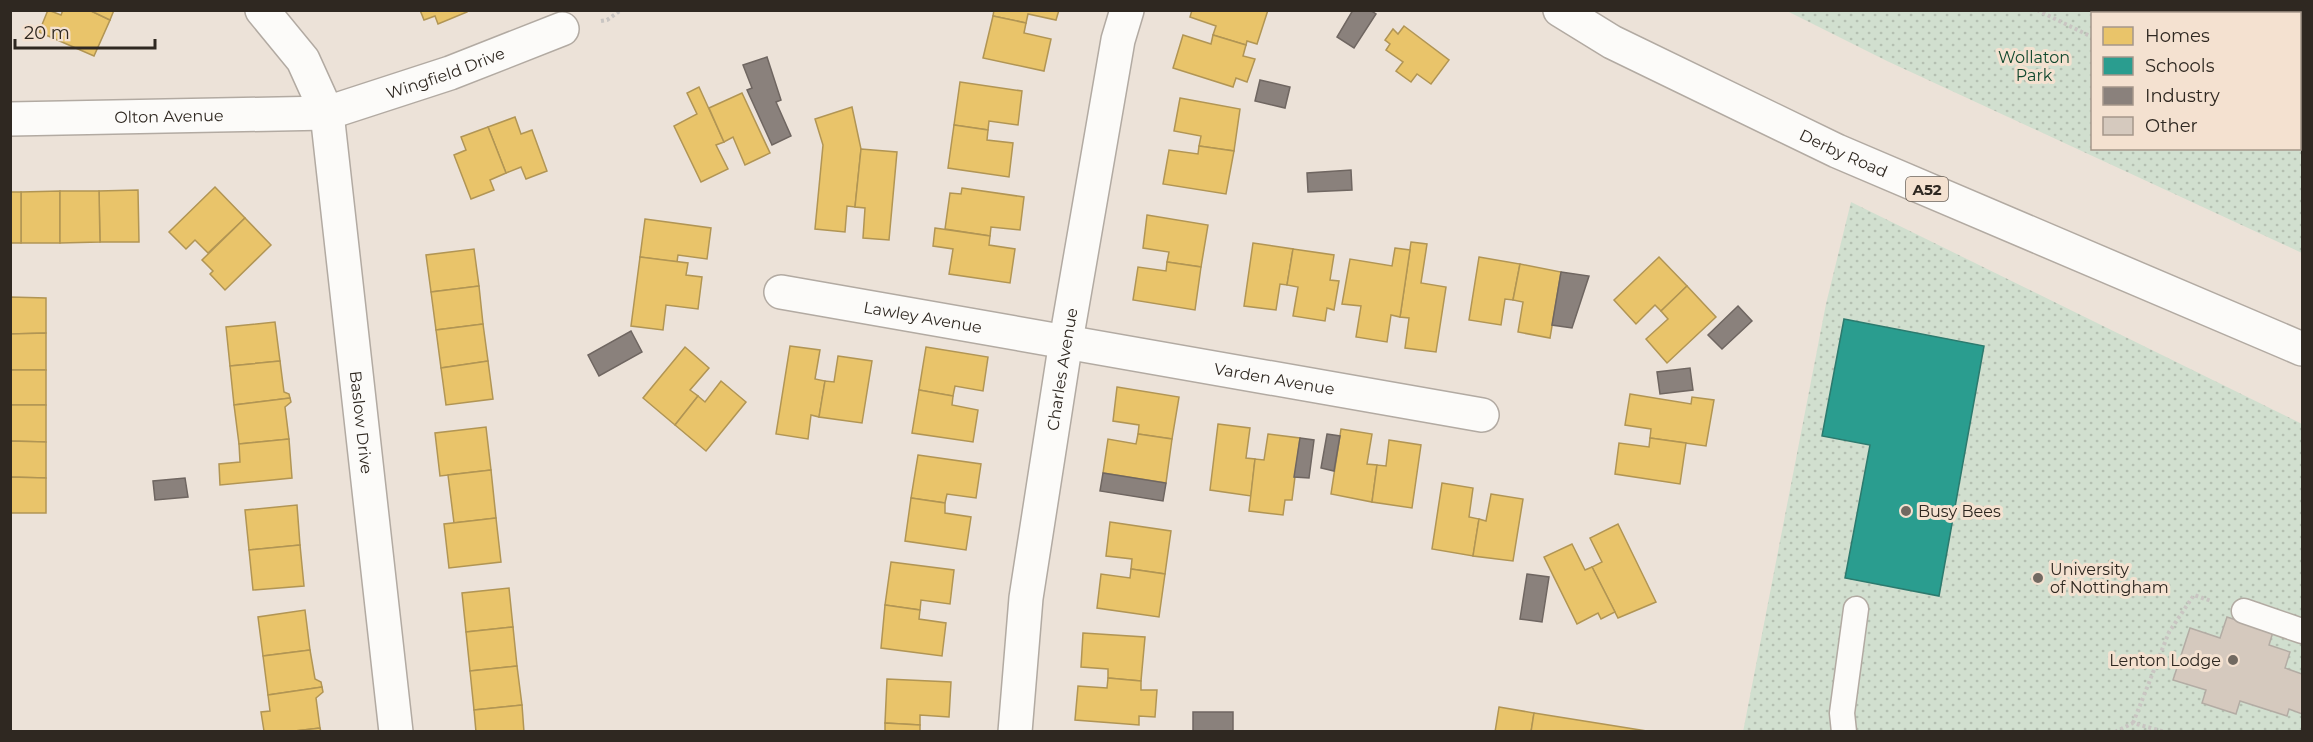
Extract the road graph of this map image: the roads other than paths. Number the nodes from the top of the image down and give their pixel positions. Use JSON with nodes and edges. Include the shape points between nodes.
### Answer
{"nodes":[{"id":1,"x":262,"y":10,"type":"edge"},
{"id":2,"x":1127,"y":10,"type":"edge"},
{"id":3,"x":1560,"y":10,"type":"edge"},
{"id":4,"x":562,"y":28,"type":"dead end"},
{"id":5,"x":327,"y":113,"type":"junction"},
{"id":6,"x":10,"y":119,"type":"edge"},
{"id":7,"x":781,"y":292,"type":"dead end"},
{"id":8,"x":1066,"y":341,"type":"junction"},
{"id":9,"x":2302,"y":350,"type":"edge"},
{"id":10,"x":1482,"y":415,"type":"dead end"},
{"id":11,"x":1856,"y":609,"type":"dead end"},
{"id":12,"x":2244,"y":611,"type":"road end"},
{"id":13,"x":2302,"y":631,"type":"edge"},
{"id":14,"x":396,"y":732,"type":"edge"},
{"id":15,"x":1015,"y":732,"type":"edge"},
{"id":16,"x":1844,"y":732,"type":"edge"}],
"edges":[{"from":1,"to":5,"type":"main road","name":"Baslow Drive","via":[[303,60]]},
{"from":2,"to":8,"type":"main road","name":"Charles Avenue","via":[[1118,40]]},
{"from":3,"to":9,"type":"main road","name":"Derby Road","number":"A52","via":[[1612,42],[1837,151]]},
{"from":4,"to":5,"type":"main road","name":"Wingfield Drive","via":[[450,73]]},
{"from":5,"to":6,"type":"main road","name":"Olton Avenue"},
{"from":5,"to":14,"type":"main road","name":"Baslow Drive"},
{"from":7,"to":8,"type":"main road","name":"Lawley Avenue"},
{"from":8,"to":10,"type":"main road","name":"Varden Avenue"},
{"from":8,"to":15,"type":"main road","name":"Charles Avenue","via":[[1026,598]]},
{"from":11,"to":16,"type":"lane","via":[[1842,713]]},
{"from":12,"to":13,"type":"lane"}]}
